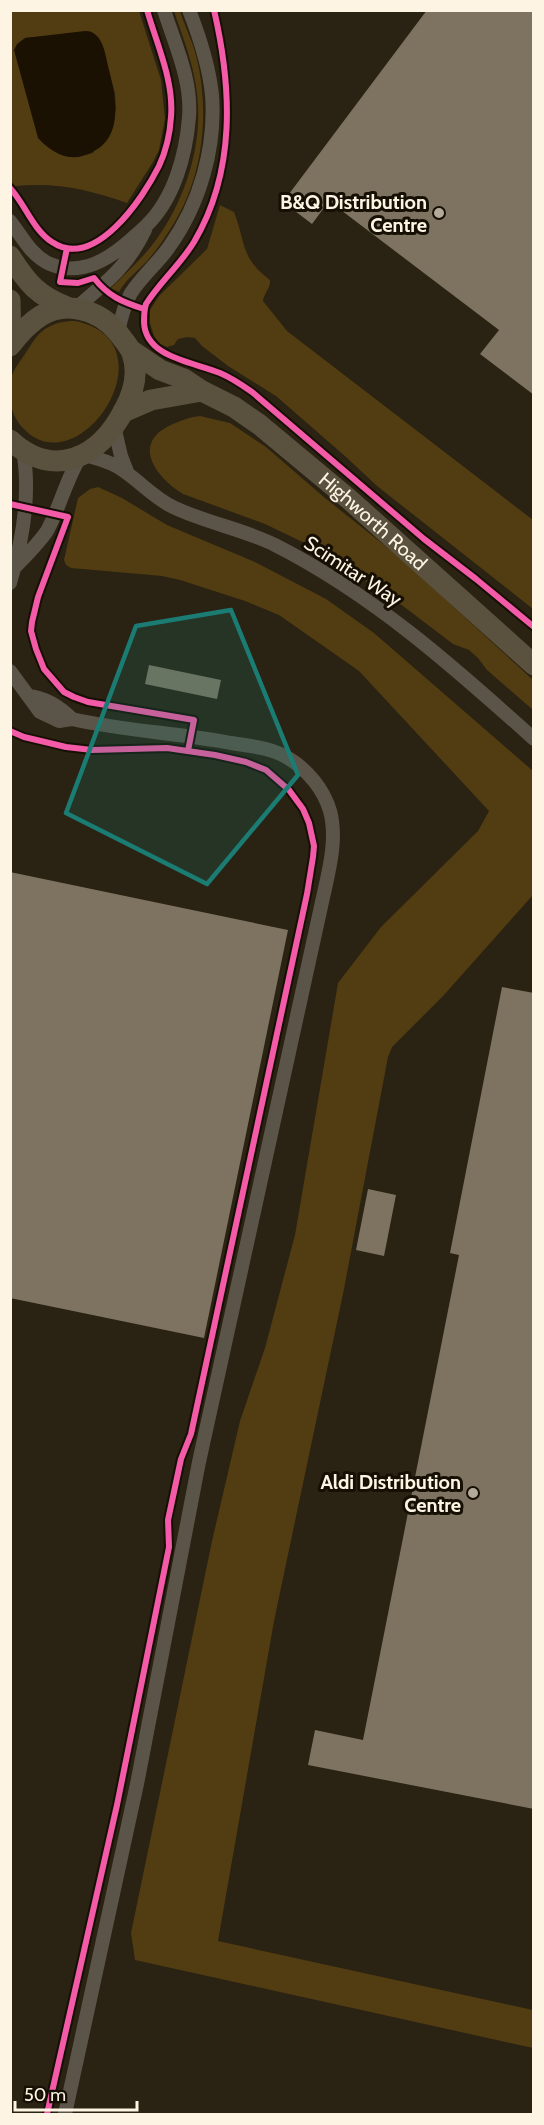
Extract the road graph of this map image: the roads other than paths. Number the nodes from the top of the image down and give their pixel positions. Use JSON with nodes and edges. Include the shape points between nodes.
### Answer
{"nodes":[{"id":1,"x":164,"y":10,"type":"edge"},
{"id":2,"x":189,"y":10,"type":"edge"},
{"id":3,"x":10,"y":221,"type":"edge"},
{"id":4,"x":147,"y":225,"type":"junction"},
{"id":5,"x":10,"y":256,"type":"edge"},
{"id":6,"x":10,"y":300,"type":"edge"},
{"id":7,"x":72,"y":308,"type":"junction"},
{"id":8,"x":118,"y":332,"type":"junction"},
{"id":9,"x":11,"y":345,"type":"edge"},
{"id":10,"x":132,"y":351,"type":"junction"},
{"id":11,"x":202,"y":392,"type":"junction"},
{"id":12,"x":119,"y":419,"type":"junction"},
{"id":13,"x":17,"y":445,"type":"edge"},
{"id":14,"x":82,"y":456,"type":"junction"},
{"id":15,"x":128,"y":474,"type":"junction"},
{"id":16,"x":15,"y":567,"type":"junction"},
{"id":17,"x":10,"y":583,"type":"edge"},
{"id":18,"x":534,"y":665,"type":"edge"},
{"id":19,"x":10,"y":671,"type":"edge"},
{"id":20,"x":534,"y":738,"type":"edge"},
{"id":21,"x":65,"y":2115,"type":"edge"}],
"edges":[{"from":1,"to":4,"type":"street","via":[[182,63],[189,114],[175,179],[163,205]]},
{"from":2,"to":8,"type":"street","via":[[205,56],[212,96],[205,171],[189,214],[169,248],[126,303]]},
{"from":3,"to":4,"type":"street","via":[[42,259],[78,268],[102,262]]},
{"from":4,"to":7,"type":"street","via":[[135,251],[120,270]]},
{"from":5,"to":7,"type":"main road","via":[[35,291]]},
{"from":6,"to":9,"type":"main road"},
{"from":7,"to":8,"type":"main road","via":[[100,316]]},
{"from":7,"to":9,"type":"main road","via":[[40,315]]},
{"from":8,"to":10,"type":"main road"},
{"from":10,"to":11,"type":"main road","name":"Highworth Road"},
{"from":10,"to":12,"type":"main road","via":[[134,388]]},
{"from":11,"to":12,"type":"main road","via":[[151,400]]},
{"from":11,"to":18,"type":"main road","name":"Highworth Road","via":[[234,407],[297,455]]},
{"from":12,"to":14,"type":"main road","via":[[105,439]]},
{"from":12,"to":15,"type":"street","via":[[119,448]]},
{"from":13,"to":14,"type":"main road","via":[[46,459]]},
{"from":13,"to":16,"type":"street","via":[[27,470],[27,496]]},
{"from":14,"to":15,"type":"street","name":"Scimitar Way","via":[[110,463]]},
{"from":14,"to":16,"type":"street","via":[[48,528]]},
{"from":15,"to":20,"type":"street","name":"Scimitar Way","via":[[174,507],[275,545],[366,600],[428,647]]},
{"from":16,"to":17,"type":"street"},
{"from":19,"to":21,"type":"street","via":[[29,696],[42,698],[72,719],[217,740],[277,753],[297,765],[318,786],[331,813],[333,830],[322,902],[199,1462],[137,1784]]}]}
